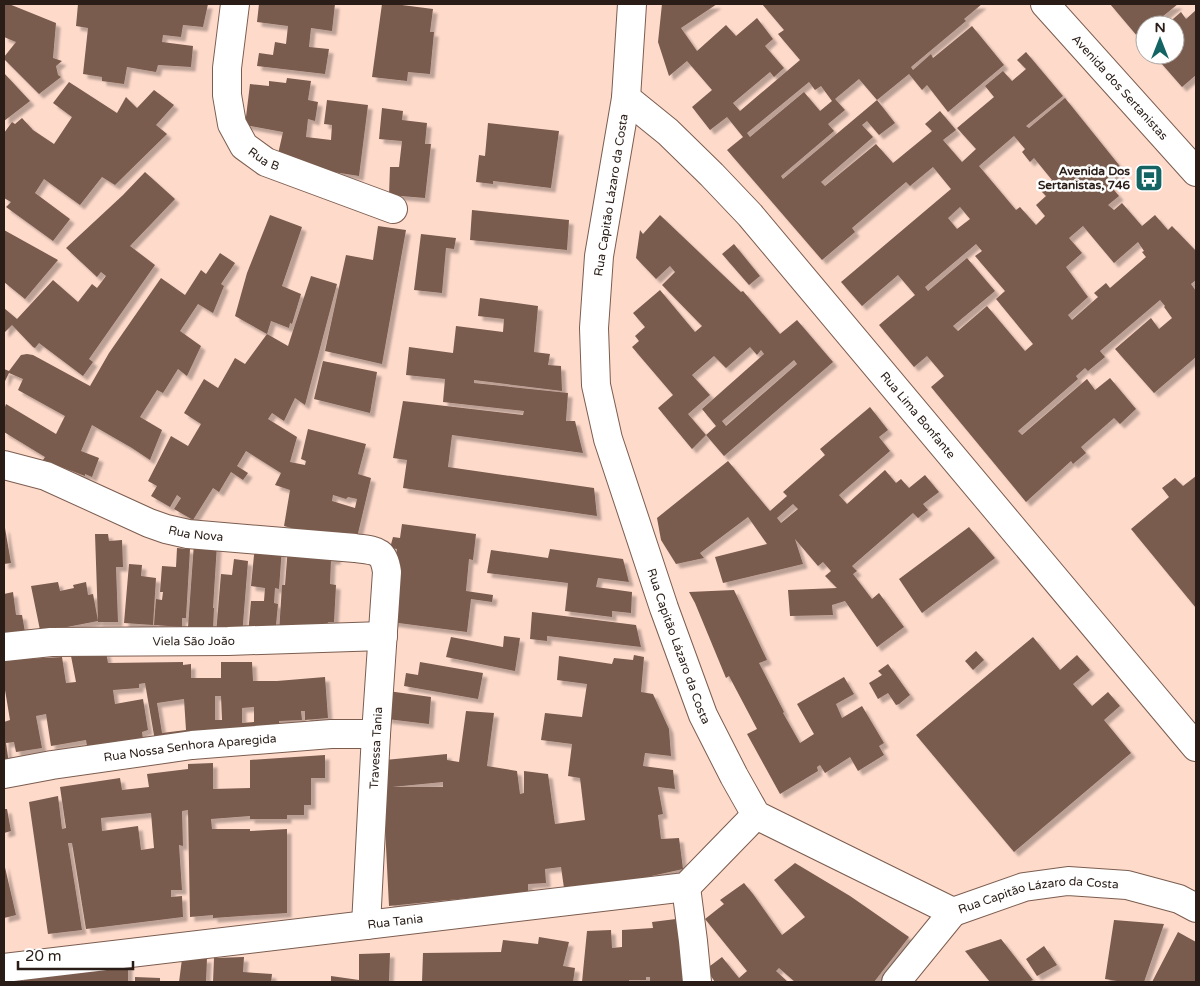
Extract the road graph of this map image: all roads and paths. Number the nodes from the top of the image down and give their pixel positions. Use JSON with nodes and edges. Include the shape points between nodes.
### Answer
{"nodes":[{"id":1,"x":235,"y":4,"type":"edge"},
{"id":2,"x":632,"y":4,"type":"edge"},
{"id":3,"x":1045,"y":4,"type":"edge"},
{"id":4,"x":626,"y":98,"type":"junction"},
{"id":5,"x":1196,"y":172,"type":"edge"},
{"id":6,"x":393,"y":209,"type":"dead end"},
{"id":7,"x":4,"y":465,"type":"edge"},
{"id":8,"x":387,"y":572,"type":"joint"},
{"id":9,"x":383,"y":636,"type":"junction"},
{"id":10,"x":4,"y":647,"type":"edge"},
{"id":11,"x":376,"y":734,"type":"junction"},
{"id":12,"x":1196,"y":747,"type":"edge"},
{"id":13,"x":4,"y":774,"type":"edge"},
{"id":14,"x":756,"y":815,"type":"junction"},
{"id":15,"x":686,"y":887,"type":"junction"},
{"id":16,"x":1196,"y":908,"type":"edge"},
{"id":17,"x":953,"y":912,"type":"junction"},
{"id":18,"x":366,"y":925,"type":"junction"},
{"id":19,"x":4,"y":968,"type":"edge"},
{"id":20,"x":697,"y":982,"type":"edge"},
{"id":21,"x":896,"y":982,"type":"edge"}],
"edges":[{"from":1,"to":6,"type":"street","name":"Rua B","via":[[227,95],[232,124],[244,146],[266,162]]},
{"from":2,"to":4,"type":"street","name":"Rua Capitão Lázaro da Costa"},
{"from":3,"to":5,"type":"street","name":"Avenida dos Sertanistas"},
{"from":4,"to":12,"type":"street","name":"Rua Lima Bonfante","via":[[668,132],[750,215]]},
{"from":4,"to":14,"type":"street","name":"Rua Capitão Lázaro da Costa","via":[[599,256],[594,328],[596,384],[608,439],[700,706]]},
{"from":7,"to":8,"type":"street","name":"Rua Nova","via":[[46,476],[166,529],[188,534],[369,550],[383,556]]},
{"from":8,"to":9,"type":"street","name":"Travessa Tania"},
{"from":9,"to":10,"type":"street","name":"Viela São João","via":[[51,642]]},
{"from":9,"to":11,"type":"street","name":"Travessa Tania"},
{"from":11,"to":13,"type":"street","name":"Rua Nossa Senhora Aparegida","via":[[192,744]]},
{"from":11,"to":18,"type":"street","name":"Travessa Tania"},
{"from":14,"to":15,"type":"street"},
{"from":14,"to":17,"type":"street","name":"Rua Capitão Lázaro da Costa"},
{"from":15,"to":18,"type":"street","name":"Rua Tania"},
{"from":15,"to":20,"type":"street"},
{"from":16,"to":17,"type":"street","name":"Rua Capitão Lázaro da Costa","via":[[1179,899],[1127,885],[1068,882],[1024,887]]},
{"from":17,"to":21,"type":"street"},
{"from":18,"to":19,"type":"street","name":"Rua Tania"}]}
